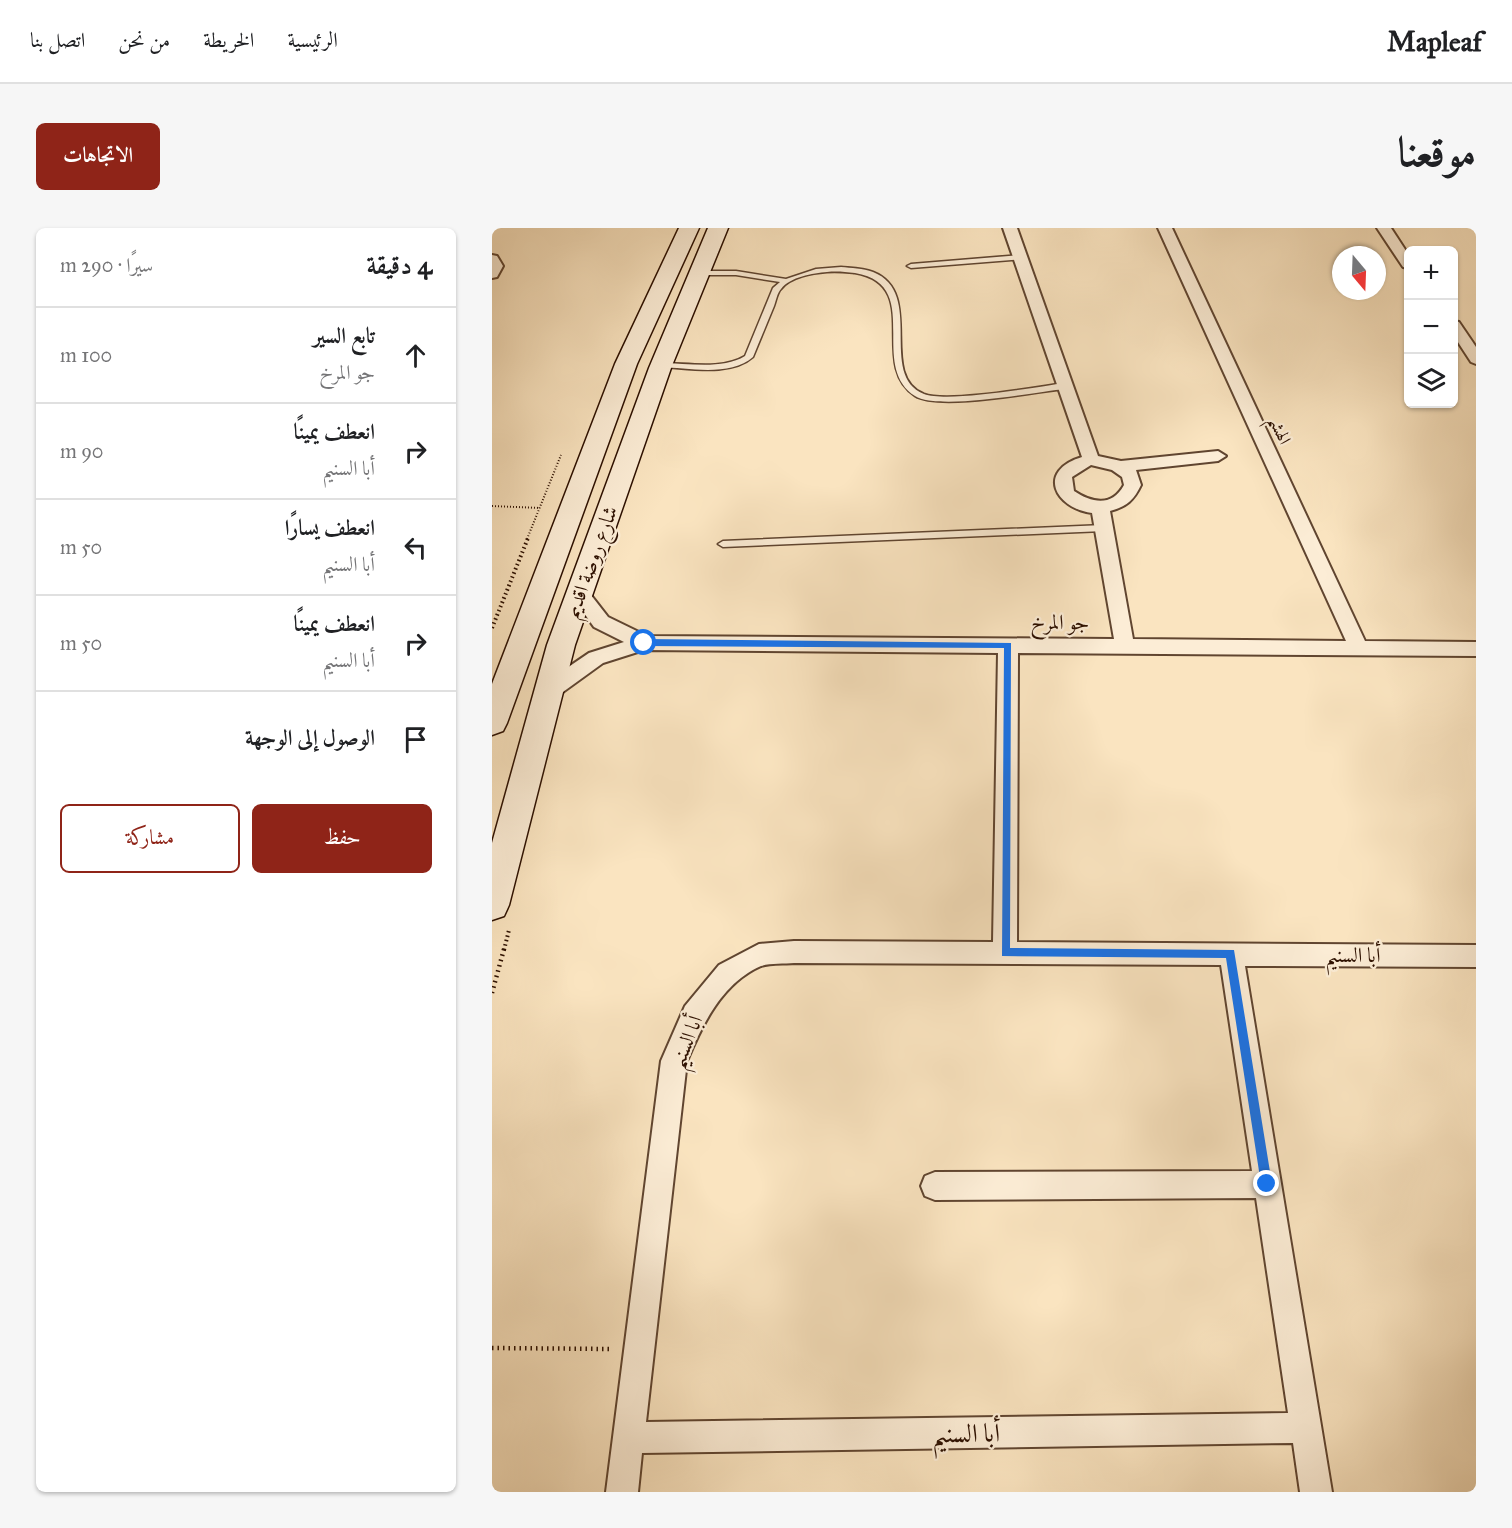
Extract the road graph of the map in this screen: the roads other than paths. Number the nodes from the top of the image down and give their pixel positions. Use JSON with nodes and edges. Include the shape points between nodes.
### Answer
{"nodes":[{"id":1,"x":689,"y":228,"type":"edge"},
{"id":2,"x":718,"y":228,"type":"edge"},
{"id":3,"x":1010,"y":228,"type":"edge"},
{"id":4,"x":1165,"y":228,"type":"edge"},
{"id":5,"x":1384,"y":228,"type":"edge"},
{"id":6,"x":1020,"y":257,"type":"junction"},
{"id":7,"x":1404,"y":258,"type":"edge"},
{"id":8,"x":492,"y":259,"type":"edge"},
{"id":9,"x":911,"y":266,"type":"dead end"},
{"id":10,"x":698,"y":273,"type":"junction"},
{"id":11,"x":492,"y":274,"type":"edge"},
{"id":12,"x":786,"y":281,"type":"junction"},
{"id":13,"x":1476,"y":326,"type":"edge"},
{"id":14,"x":1458,"y":327,"type":"edge"},
{"id":15,"x":1458,"y":332,"type":"edge"},
{"id":16,"x":1476,"y":359,"type":"edge"},
{"id":17,"x":626,"y":364,"type":"junction"},
{"id":18,"x":661,"y":366,"type":"junction"},
{"id":19,"x":1065,"y":386,"type":"junction"},
{"id":20,"x":1218,"y":456,"type":"dead end"},
{"id":21,"x":1091,"y":460,"type":"junction"},
{"id":22,"x":1122,"y":466,"type":"junction"},
{"id":23,"x":1100,"y":507,"type":"junction"},
{"id":24,"x":1104,"y":528,"type":"junction"},
{"id":25,"x":723,"y":544,"type":"dead end"},
{"id":26,"x":580,"y":595,"type":"junction"},
{"id":27,"x":644,"y":643,"type":"junction"},
{"id":28,"x":1008,"y":645,"type":"junction"},
{"id":29,"x":1125,"y":646,"type":"junction"},
{"id":30,"x":1359,"y":648,"type":"junction"},
{"id":31,"x":1476,"y":649,"type":"edge"},
{"id":32,"x":549,"y":691,"type":"junction"},
{"id":33,"x":496,"y":704,"type":"edge"},
{"id":34,"x":492,"y":723,"type":"edge"},
{"id":35,"x":492,"y":905,"type":"edge"},
{"id":36,"x":1005,"y":952,"type":"junction"},
{"id":37,"x":1231,"y":954,"type":"junction"},
{"id":38,"x":1476,"y":956,"type":"edge"},
{"id":39,"x":1267,"y":1184,"type":"junction"},
{"id":40,"x":935,"y":1186,"type":"dead end"},
{"id":41,"x":1304,"y":1428,"type":"junction"},
{"id":42,"x":628,"y":1438,"type":"junction"},
{"id":43,"x":622,"y":1492,"type":"edge"},
{"id":44,"x":1316,"y":1492,"type":"edge"}],
"edges":[{"from":1,"to":17,"type":"street","name":"شارع روضة اقديم"},
{"from":2,"to":10,"type":"street","name":"شارع روضة اقديم"},
{"from":3,"to":6,"type":"street"},
{"from":4,"to":30,"type":"street","name":"الهشم"},
{"from":5,"to":7,"type":"street"},
{"from":6,"to":9,"type":"lane"},
{"from":6,"to":19,"type":"street"},
{"from":8,"to":11,"type":"street","via":[[496,266]]},
{"from":10,"to":12,"type":"lane","via":[[736,273]]},
{"from":10,"to":18,"type":"street","name":"شارع روضة اقديم"},
{"from":12,"to":18,"type":"lane","via":[[777,288],[749,357],[743,362],[724,366]]},
{"from":12,"to":19,"type":"lane","via":[[831,269],[860,270],[880,279],[899,308],[897,359],[902,375],[918,394],[928,398]]},
{"from":13,"to":14,"type":"street"},
{"from":15,"to":16,"type":"street"},
{"from":17,"to":18,"type":"street","via":[[648,360]]},
{"from":17,"to":33,"type":"street","name":"شارع روضة اقديم"},
{"from":18,"to":26,"type":"street","name":"شارع روضة اقديم"},
{"from":19,"to":21,"type":"street"},
{"from":20,"to":22,"type":"street"},
{"from":21,"to":22,"type":"street"},
{"from":21,"to":23,"type":"street","via":[[1066,470],[1061,479],[1063,490],[1084,505]]},
{"from":22,"to":23,"type":"street","via":[[1134,487],[1129,497]]},
{"from":23,"to":24,"type":"street"},
{"from":24,"to":25,"type":"lane"},
{"from":24,"to":29,"type":"street"},
{"from":26,"to":27,"type":"street","name":"جو المرخ","via":[[601,622]]},
{"from":26,"to":32,"type":"street","name":"شارع روضة اقديم"},
{"from":27,"to":28,"type":"street","name":"جو المرخ"},
{"from":27,"to":32,"type":"street","name":"جو المرخ","via":[[596,658]]},
{"from":28,"to":29,"type":"street","name":"جو المرخ"},
{"from":28,"to":36,"type":"street"},
{"from":29,"to":30,"type":"street","name":"جو المرخ"},
{"from":30,"to":31,"type":"street","name":"جو المرخ"},
{"from":32,"to":35,"type":"street","name":"شارع روضة اقديم"},
{"from":33,"to":34,"type":"street","name":"شارع روضة اقديم"},
{"from":36,"to":37,"type":"street","name":"أبا السنيم"},
{"from":36,"to":42,"type":"street","name":"أبا السنيم","via":[[759,955],[728,974],[694,1014],[674,1061]]},
{"from":37,"to":38,"type":"street","name":"أبا السنيم"},
{"from":37,"to":39,"type":"street"},
{"from":39,"to":40,"type":"street"},
{"from":39,"to":41,"type":"street"},
{"from":41,"to":42,"type":"street","name":"أبا السنيم"},
{"from":41,"to":44,"type":"street"},
{"from":42,"to":43,"type":"street","name":"أبا السنيم"}]}
